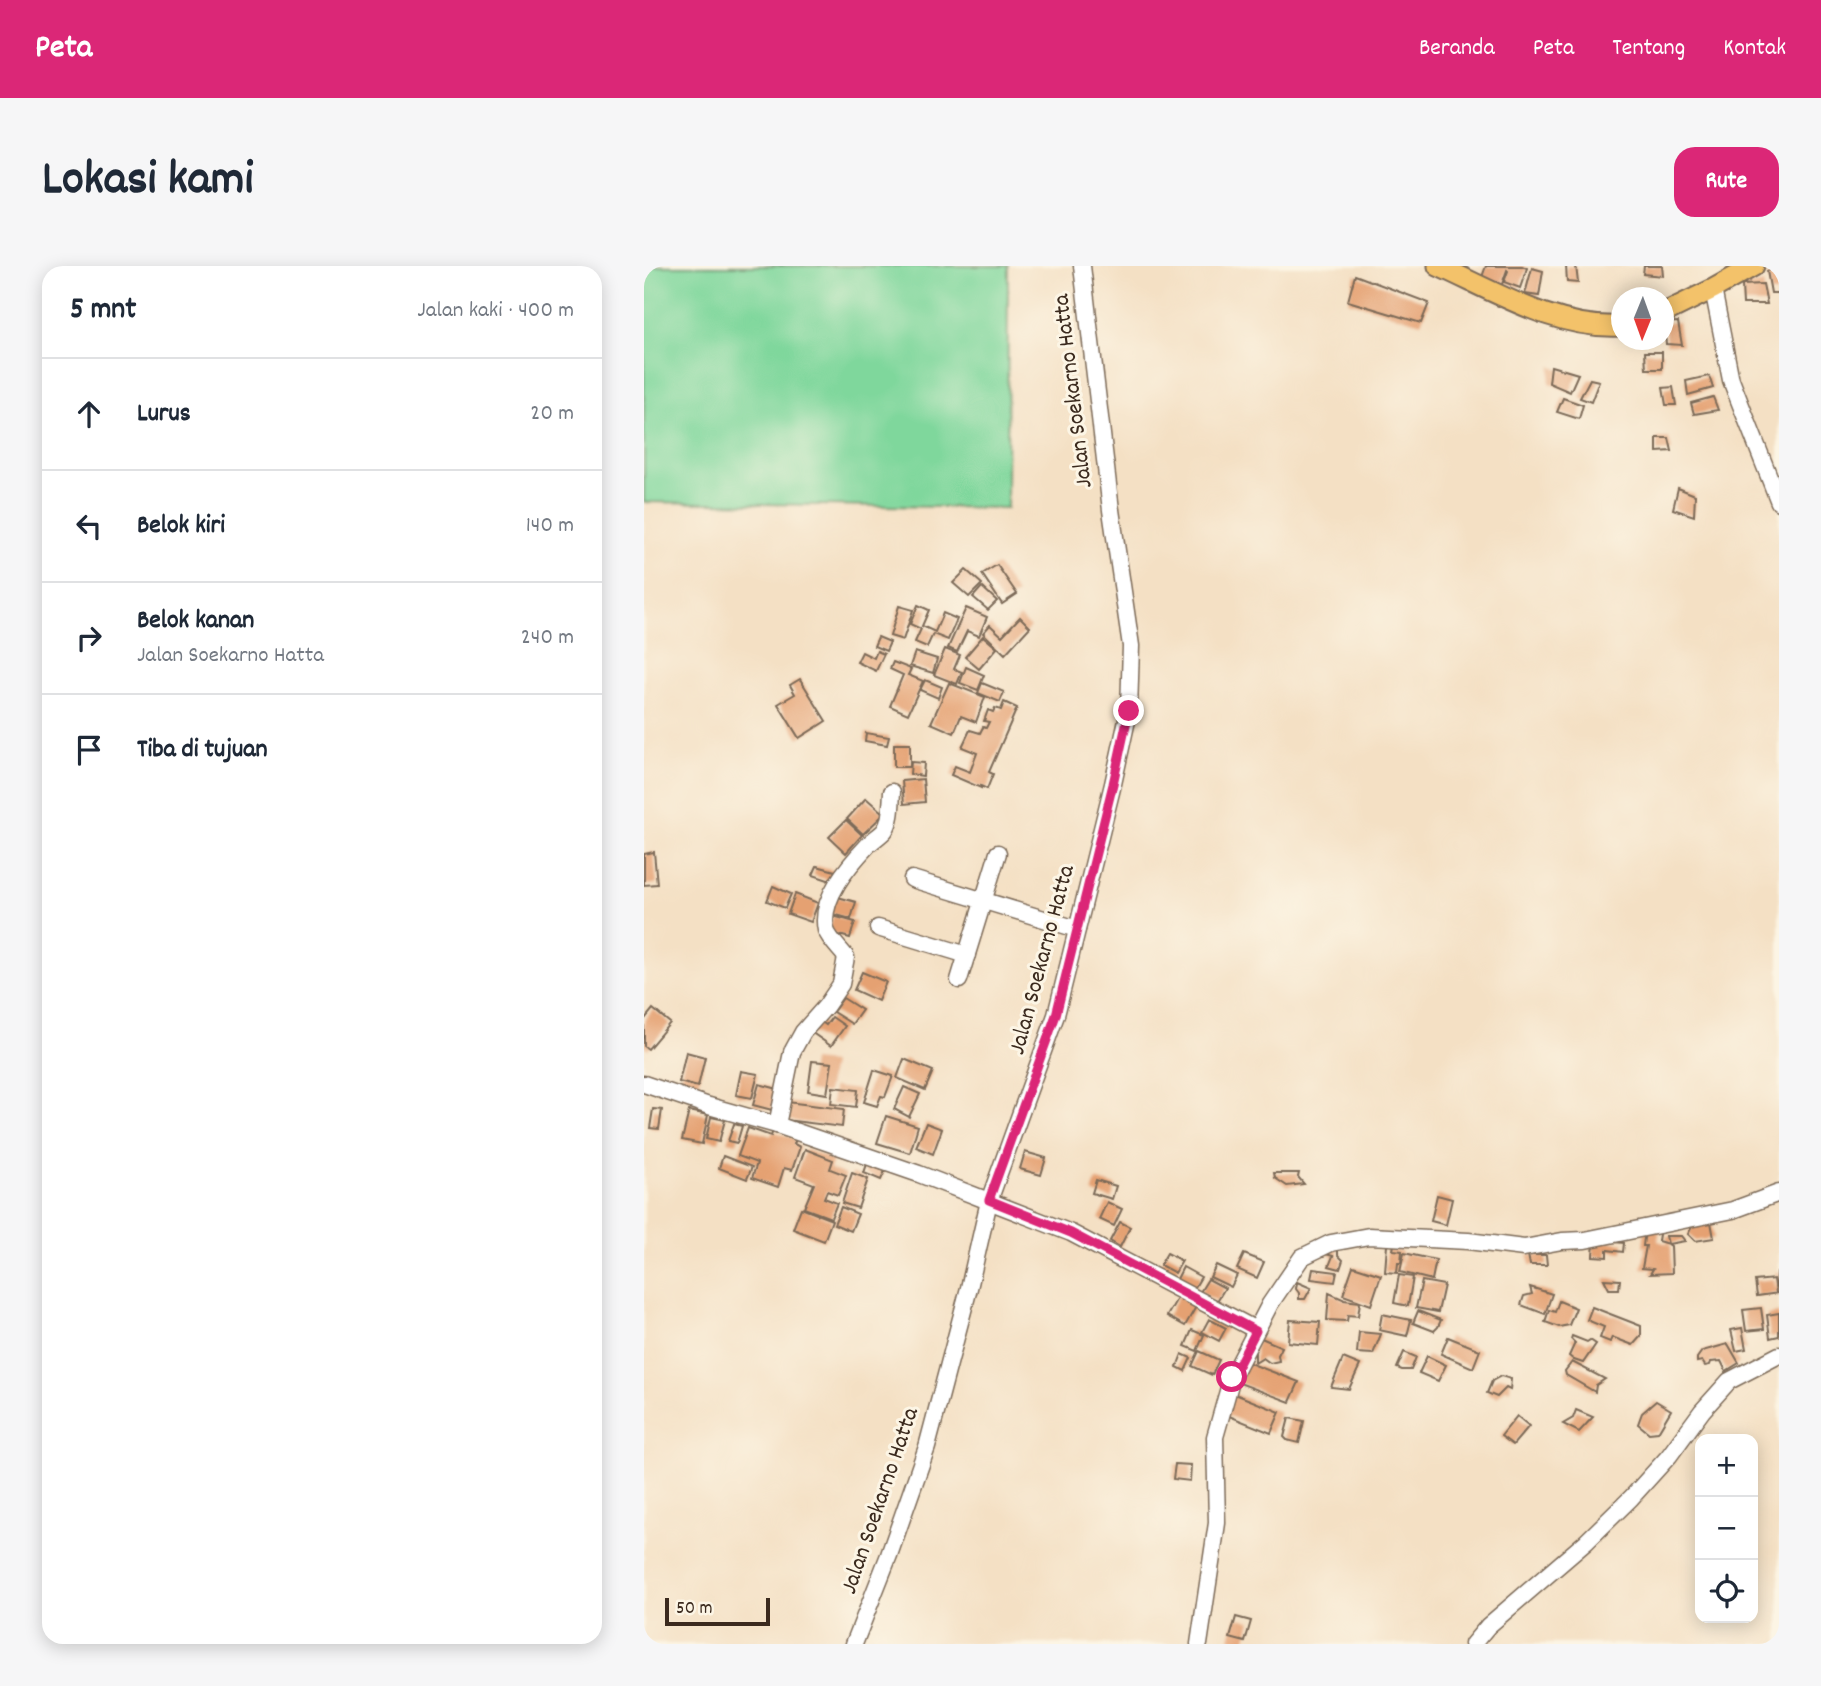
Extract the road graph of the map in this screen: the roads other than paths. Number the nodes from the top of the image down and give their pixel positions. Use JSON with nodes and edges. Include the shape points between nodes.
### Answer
{"nodes":[{"id":1,"x":1082,"y":266,"type":"edge"},
{"id":2,"x":1438,"y":266,"type":"edge"},
{"id":3,"x":1754,"y":266,"type":"edge"},
{"id":4,"x":1719,"y":279,"type":"edge"},
{"id":5,"x":1674,"y":307,"type":"edge"},
{"id":6,"x":1611,"y":327,"type":"edge"},
{"id":7,"x":1779,"y":502,"type":"edge"},
{"id":8,"x":892,"y":792,"type":"dead end"},
{"id":9,"x":998,"y":853,"type":"dead end"},
{"id":10,"x":912,"y":879,"type":"dead end"},
{"id":11,"x":983,"y":901,"type":"junction"},
{"id":12,"x":878,"y":928,"type":"dead end"},
{"id":13,"x":1077,"y":929,"type":"junction"},
{"id":14,"x":967,"y":955,"type":"junction"},
{"id":15,"x":959,"y":980,"type":"dead end"},
{"id":16,"x":644,"y":1084,"type":"edge"},
{"id":17,"x":777,"y":1125,"type":"junction"},
{"id":18,"x":1779,"y":1193,"type":"edge"},
{"id":19,"x":989,"y":1200,"type":"junction"},
{"id":20,"x":1256,"y":1331,"type":"junction"},
{"id":21,"x":1779,"y":1355,"type":"edge"},
{"id":22,"x":854,"y":1644,"type":"edge"},
{"id":23,"x":1199,"y":1644,"type":"edge"},
{"id":24,"x":1473,"y":1644,"type":"edge"}],
"edges":[{"from":1,"to":13,"type":"street","name":"Jalan Soekarno Hatta","via":[[1131,646],[1129,711]]},
{"from":2,"to":6,"type":"main road","via":[[1565,320]]},
{"from":3,"to":4,"type":"main road"},
{"from":4,"to":5,"type":"main road"},
{"from":4,"to":7,"type":"street","via":[[1731,380]]},
{"from":8,"to":17,"type":"street","via":[[885,830],[854,861],[828,904],[827,933],[846,957],[841,984],[792,1052]]},
{"from":9,"to":11,"type":"street"},
{"from":10,"to":11,"type":"street"},
{"from":11,"to":13,"type":"street"},
{"from":11,"to":14,"type":"street"},
{"from":12,"to":14,"type":"street"},
{"from":13,"to":19,"type":"street","name":"Jalan Soekarno Hatta","via":[[1056,1015]]},
{"from":14,"to":15,"type":"street"},
{"from":16,"to":17,"type":"street"},
{"from":17,"to":19,"type":"street"},
{"from":18,"to":20,"type":"street","via":[[1733,1210],[1524,1248],[1369,1236],[1331,1243],[1302,1257]]},
{"from":19,"to":20,"type":"street","via":[[1071,1233]]},
{"from":19,"to":22,"type":"street","name":"Jalan Soekarno Hatta","via":[[927,1447]]},
{"from":20,"to":23,"type":"street","via":[[1232,1377],[1215,1437],[1217,1523]]},
{"from":21,"to":24,"type":"street","via":[[1729,1381],[1632,1498]]}]}
